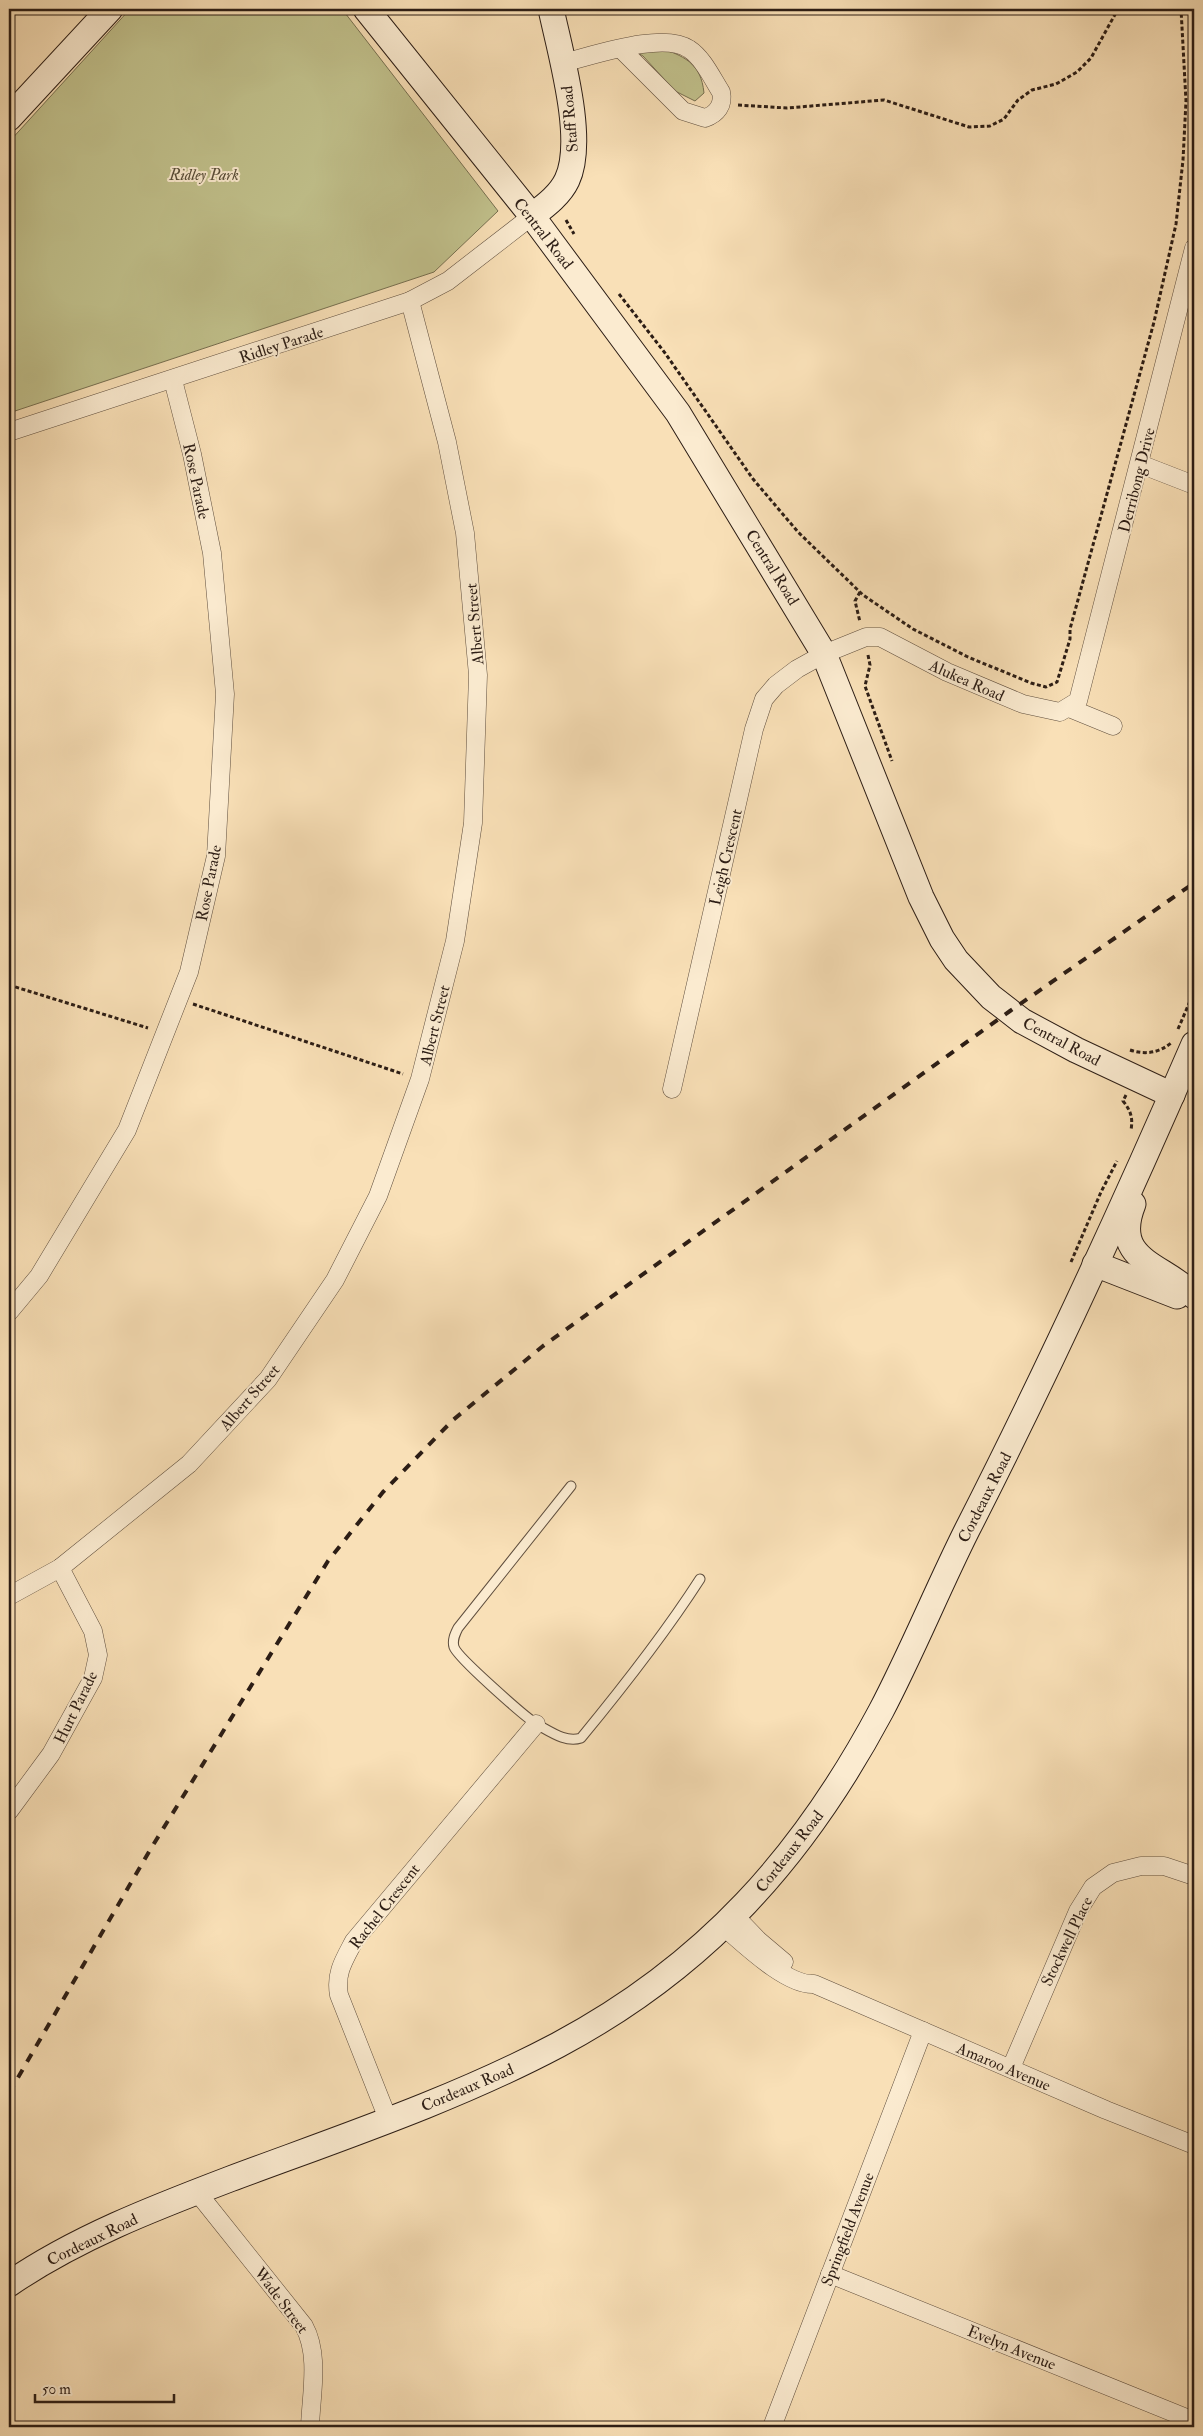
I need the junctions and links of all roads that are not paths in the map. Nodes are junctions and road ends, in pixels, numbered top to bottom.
1 (110, 9) edge
2 (366, 9) edge
3 (551, 9) edge
4 (621, 49) junction
5 (562, 63) junction
6 (9, 118) edge
7 (532, 216) junction
8 (1194, 248) edge
9 (410, 301) junction
10 (173, 380) junction
11 (9, 432) edge
12 (1140, 464) junction
13 (1194, 485) edge
14 (824, 654) junction
15 (1069, 708) junction
16 (1113, 726) dead end
17 (1181, 1039) edge
18 (672, 1089) dead end
19 (1172, 1095) junction
20 (1139, 1141) junction
21 (1095, 1264) junction
22 (1194, 1298) edge
23 (9, 1312) edge
24 (572, 1486) dead end
25 (60, 1568) junction
26 (700, 1579) dead end
27 (9, 1596) edge
28 (536, 1724) junction
29 (9, 1811) edge
30 (1194, 1876) edge
31 (729, 1921) junction
32 (923, 2031) junction
33 (1011, 2068) junction
34 (388, 2120) junction
35 (1194, 2145) edge
36 (197, 2192) junction
37 (830, 2274) junction
38 (9, 2284) edge
39 (1194, 2421) edge
40 (310, 2427) edge
41 (772, 2427) edge

1 - 6 main road
2 - 7 main road, Central Road
3 - 5 main road, Staff Road
4 - 4 street
4 - 5 street
5 - 7 main road, Staff Road
7 - 9 street, Ridley Parade
7 - 14 main road, Central Road
8 - 12 street, Derribong Drive
9 - 10 street, Ridley Parade
9 - 25 street, Albert Street
10 - 11 street, Ridley Parade
10 - 23 street, Rose Parade
12 - 13 street
12 - 15 street, Derribong Drive
14 - 15 street, Alukea Road
14 - 18 street, Leigh Crescent
14 - 19 main road, Central Road
15 - 16 street, Alukea Road
17 - 19 main road, Cordeaux Road
19 - 20 main road, Cordeaux Road
20 - 21 main road, Cordeaux Road
20 - 22 main road
21 - 22 main road
21 - 31 main road, Cordeaux Road
24 - 28 lane
25 - 27 street, Albert Street
25 - 29 street, Hurt Parade
26 - 28 lane
28 - 34 street, Rachel Crescent
30 - 33 street, Stockwell Place
31 - 32 street, Amaroo Avenue
31 - 34 main road, Cordeaux Road
32 - 33 street, Amaroo Avenue
32 - 37 street, Springfield Avenue
33 - 35 street, Amaroo Avenue
34 - 36 main road, Cordeaux Road
36 - 38 main road, Cordeaux Road
36 - 40 street, Wade Street
37 - 39 street, Evelyn Avenue
37 - 41 street, Springfield Avenue

